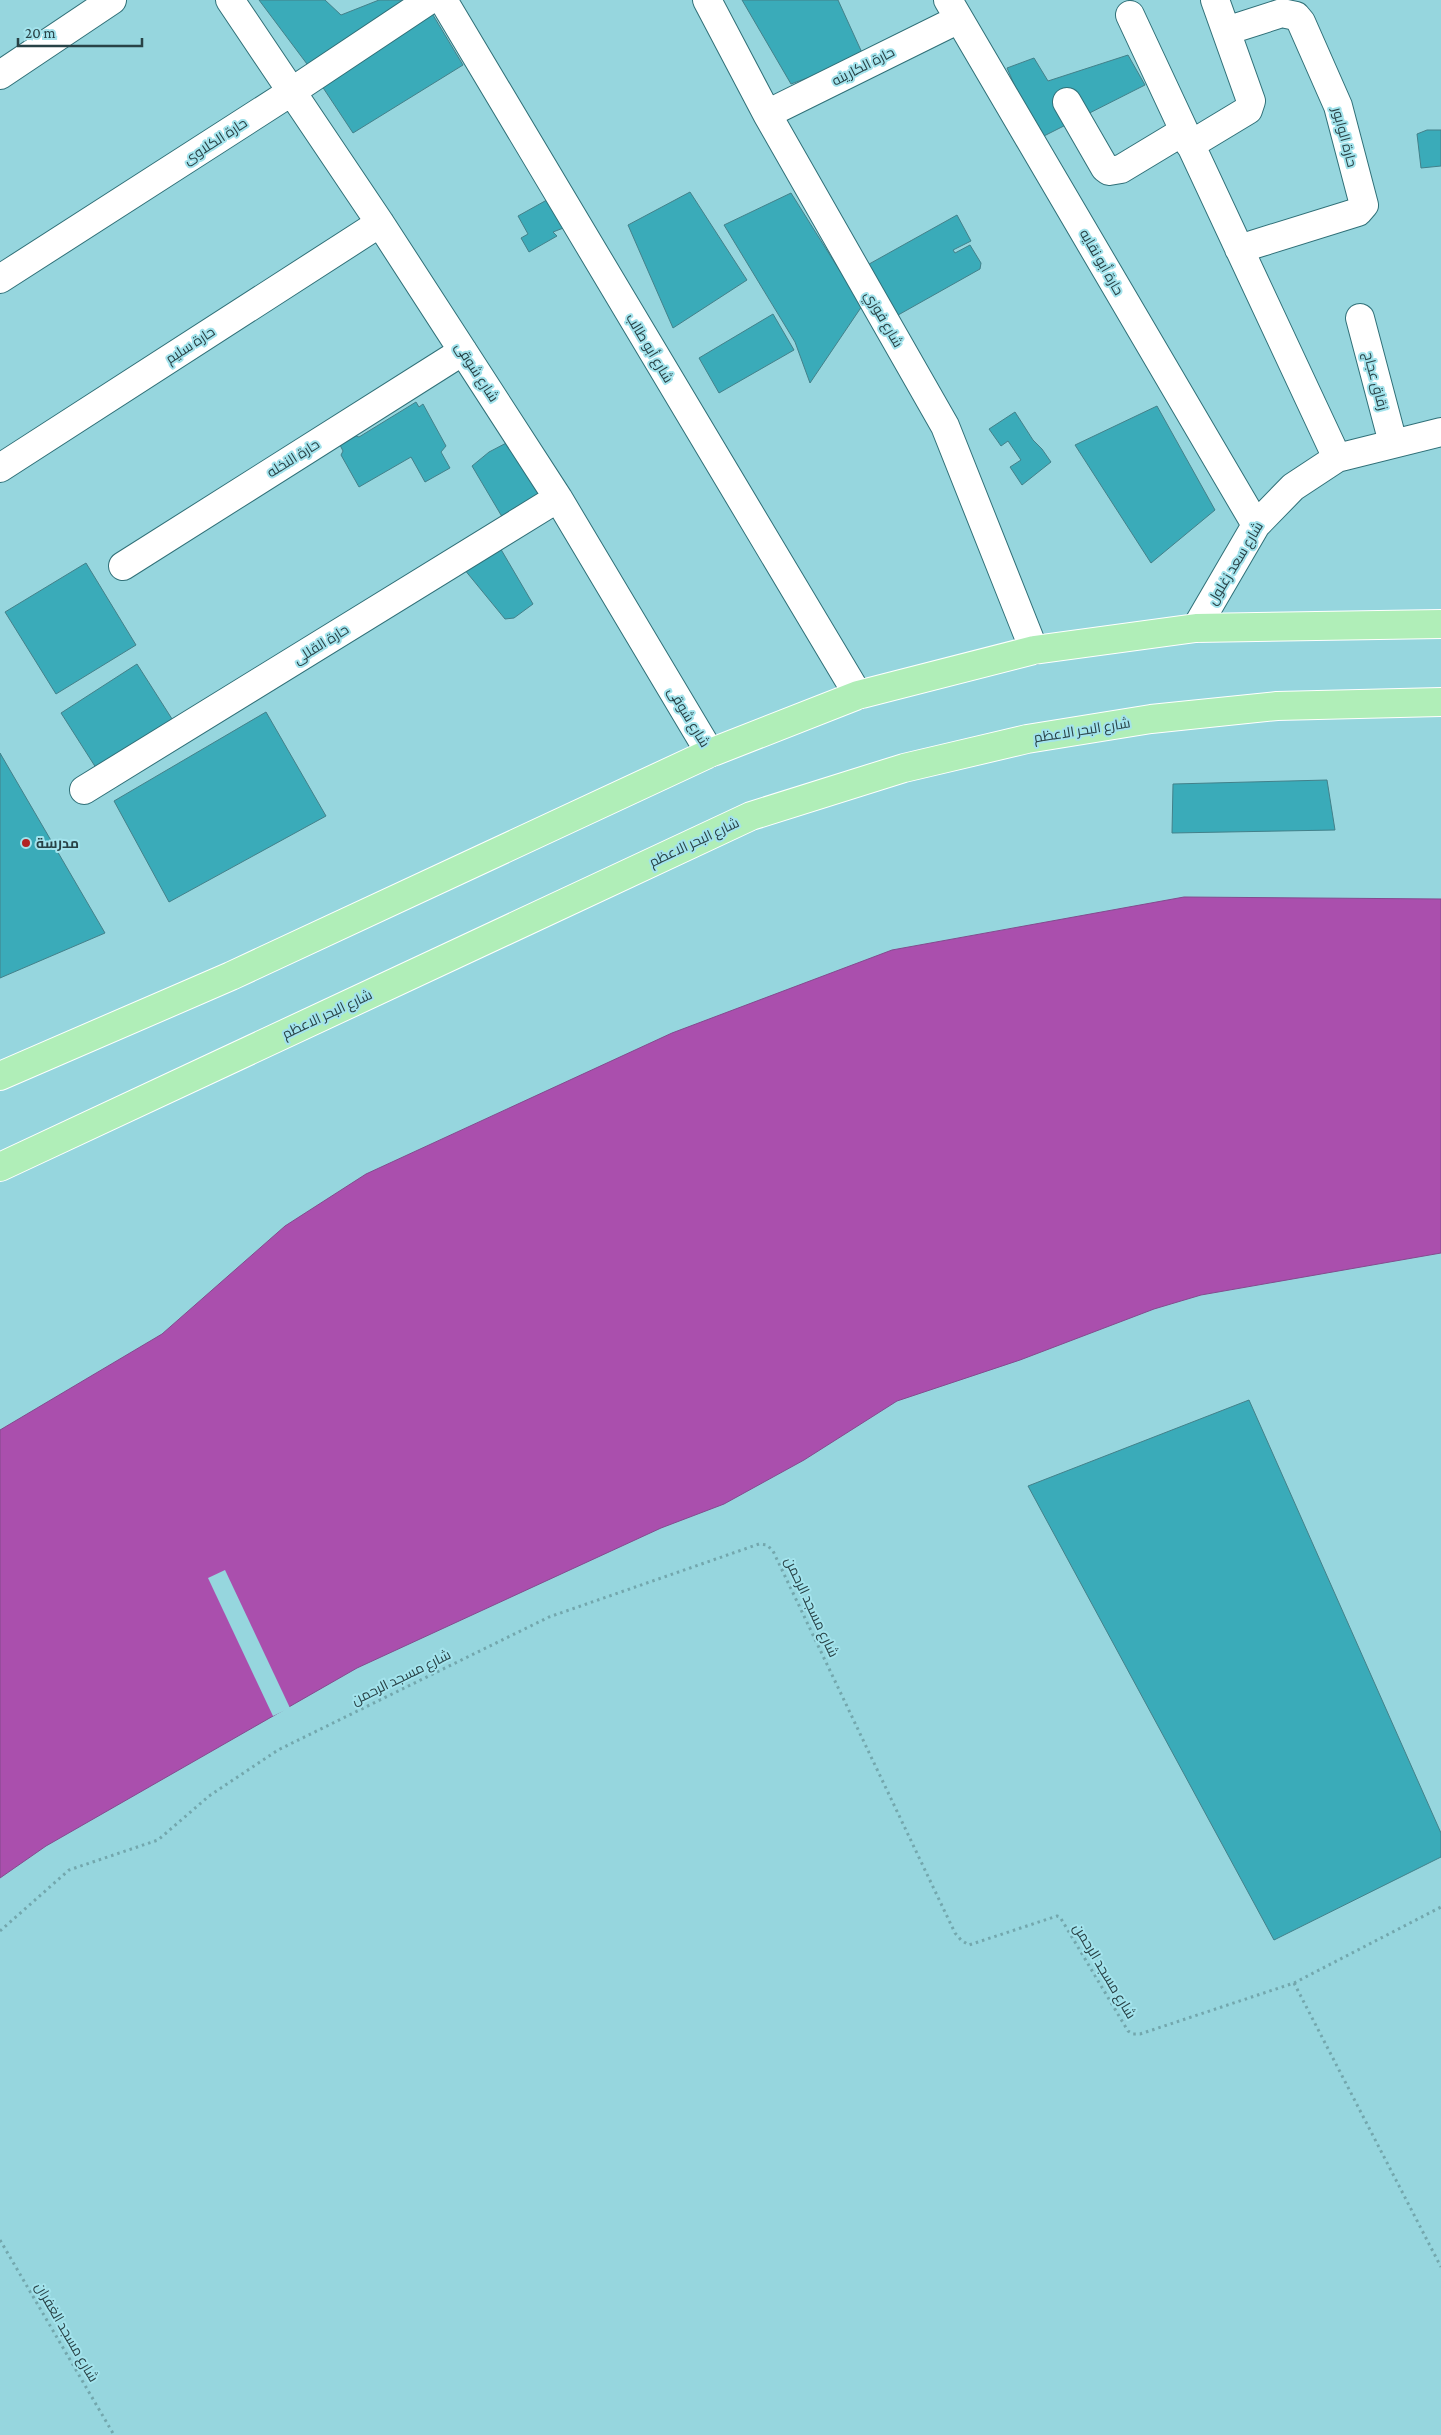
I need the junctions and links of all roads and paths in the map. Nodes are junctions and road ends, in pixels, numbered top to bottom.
1 (112, 0) edge
2 (230, 0) edge
3 (429, 0) edge
4 (443, 0) edge
5 (707, 0) edge
6 (1215, 0) edge
7 (954, 9) edge
8 (1130, 16) dead end
9 (1226, 31) junction
10 (0, 75) edge
11 (291, 92) junction
12 (1067, 102) dead end
13 (768, 114) junction
14 (1187, 138) junction
15 (380, 223) junction
16 (1239, 249) junction
17 (0, 279) edge
18 (1360, 318) dead end
19 (463, 351) junction
20 (1441, 432) edge
21 (1393, 443) junction
22 (1337, 458) junction
23 (0, 468) edge
24 (558, 498) junction
25 (1256, 525) junction
26 (123, 566) dead end
27 (1441, 624) edge
28 (1196, 628) junction
29 (1034, 650) junction
30 (858, 695) junction
31 (1441, 702) edge
32 (710, 753) junction
33 (84, 790) dead end
34 (0, 1076) edge
35 (0, 1166) edge
36 (1441, 1907) edge
37 (0, 1931) edge
38 (1294, 1983) junction
39 (0, 2240) edge
40 (1441, 2267) edge
41 (114, 2435) edge

1 - 10 street
2 - 11 street, شارع شوقى
3 - 11 street, حارة الكلاوى
4 - 30 street, شارع أبو طالب
5 - 13 street, شارع فوزي
6 - 9 street
7 - 13 street, حارة الكارينه
7 - 25 street, حارة أبو نقايه
8 - 14 street
9 - 14 street
9 - 16 street, حارة الوابور
11 - 15 street, شارع شوقى
11 - 17 street, حارة الكلاوى
12 - 14 street
13 - 29 street, شارع فوزي
14 - 16 street
15 - 19 street, شارع شوقى
15 - 23 street, حارة سليم
16 - 22 street
18 - 21 street, زقاق عجاج
19 - 24 street, شارع شوقى
19 - 26 street, حارة النخله
20 - 21 street, شارع سعد زغلول
21 - 22 street, شارع سعد زغلول
22 - 25 street, شارع سعد زغلول
24 - 32 street, شارع شوقى
24 - 33 street, حارة القللى
25 - 28 street, شارع سعد زغلول
27 - 28 main road
28 - 29 main road
29 - 30 main road
30 - 32 main road
31 - 35 main road, شارع البحر الاعظم
32 - 34 main road
36 - 38 path, شارع مسجد الرحمن
37 - 38 path, شارع مسجد الرحمن
38 - 40 path
39 - 41 path, شارع مسجد الغفران

